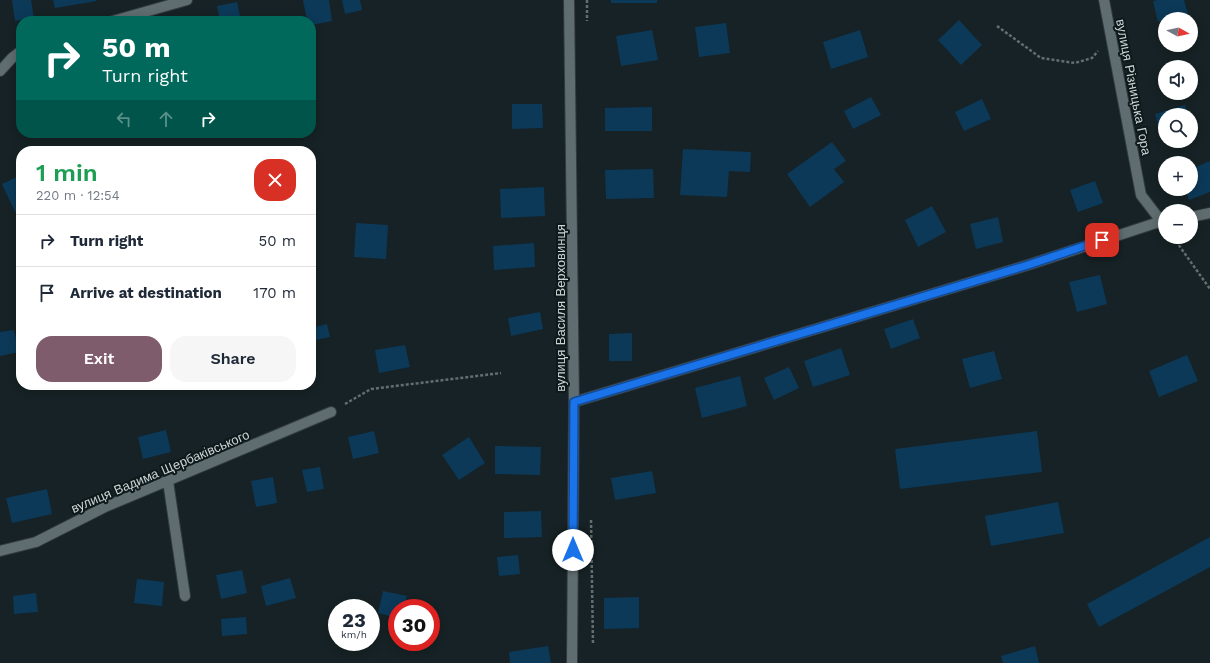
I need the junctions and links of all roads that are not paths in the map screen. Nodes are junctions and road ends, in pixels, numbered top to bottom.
1 (187, 0) edge
2 (569, 0) edge
3 (1104, 0) edge
4 (131, 16) edge
5 (16, 55) edge
6 (0, 71) edge
7 (1210, 213) edge
8 (1158, 214) edge
9 (1198, 216) edge
10 (1158, 222) edge
11 (574, 402) junction
12 (331, 412) road end
13 (168, 481) junction
14 (0, 551) edge
15 (185, 596) dead end
16 (572, 663) edge

1 - 4 street
2 - 11 street, вулиця Василя Верховинця
3 - 8 street, вулиця Різницька Гора
5 - 6 street
7 - 9 street
10 - 11 street
11 - 16 street, вулиця Василя Верховинця
12 - 13 street, вулиця Вадима Щербаківського
13 - 14 street, вулиця Вадима Щербаківського
13 - 15 street

